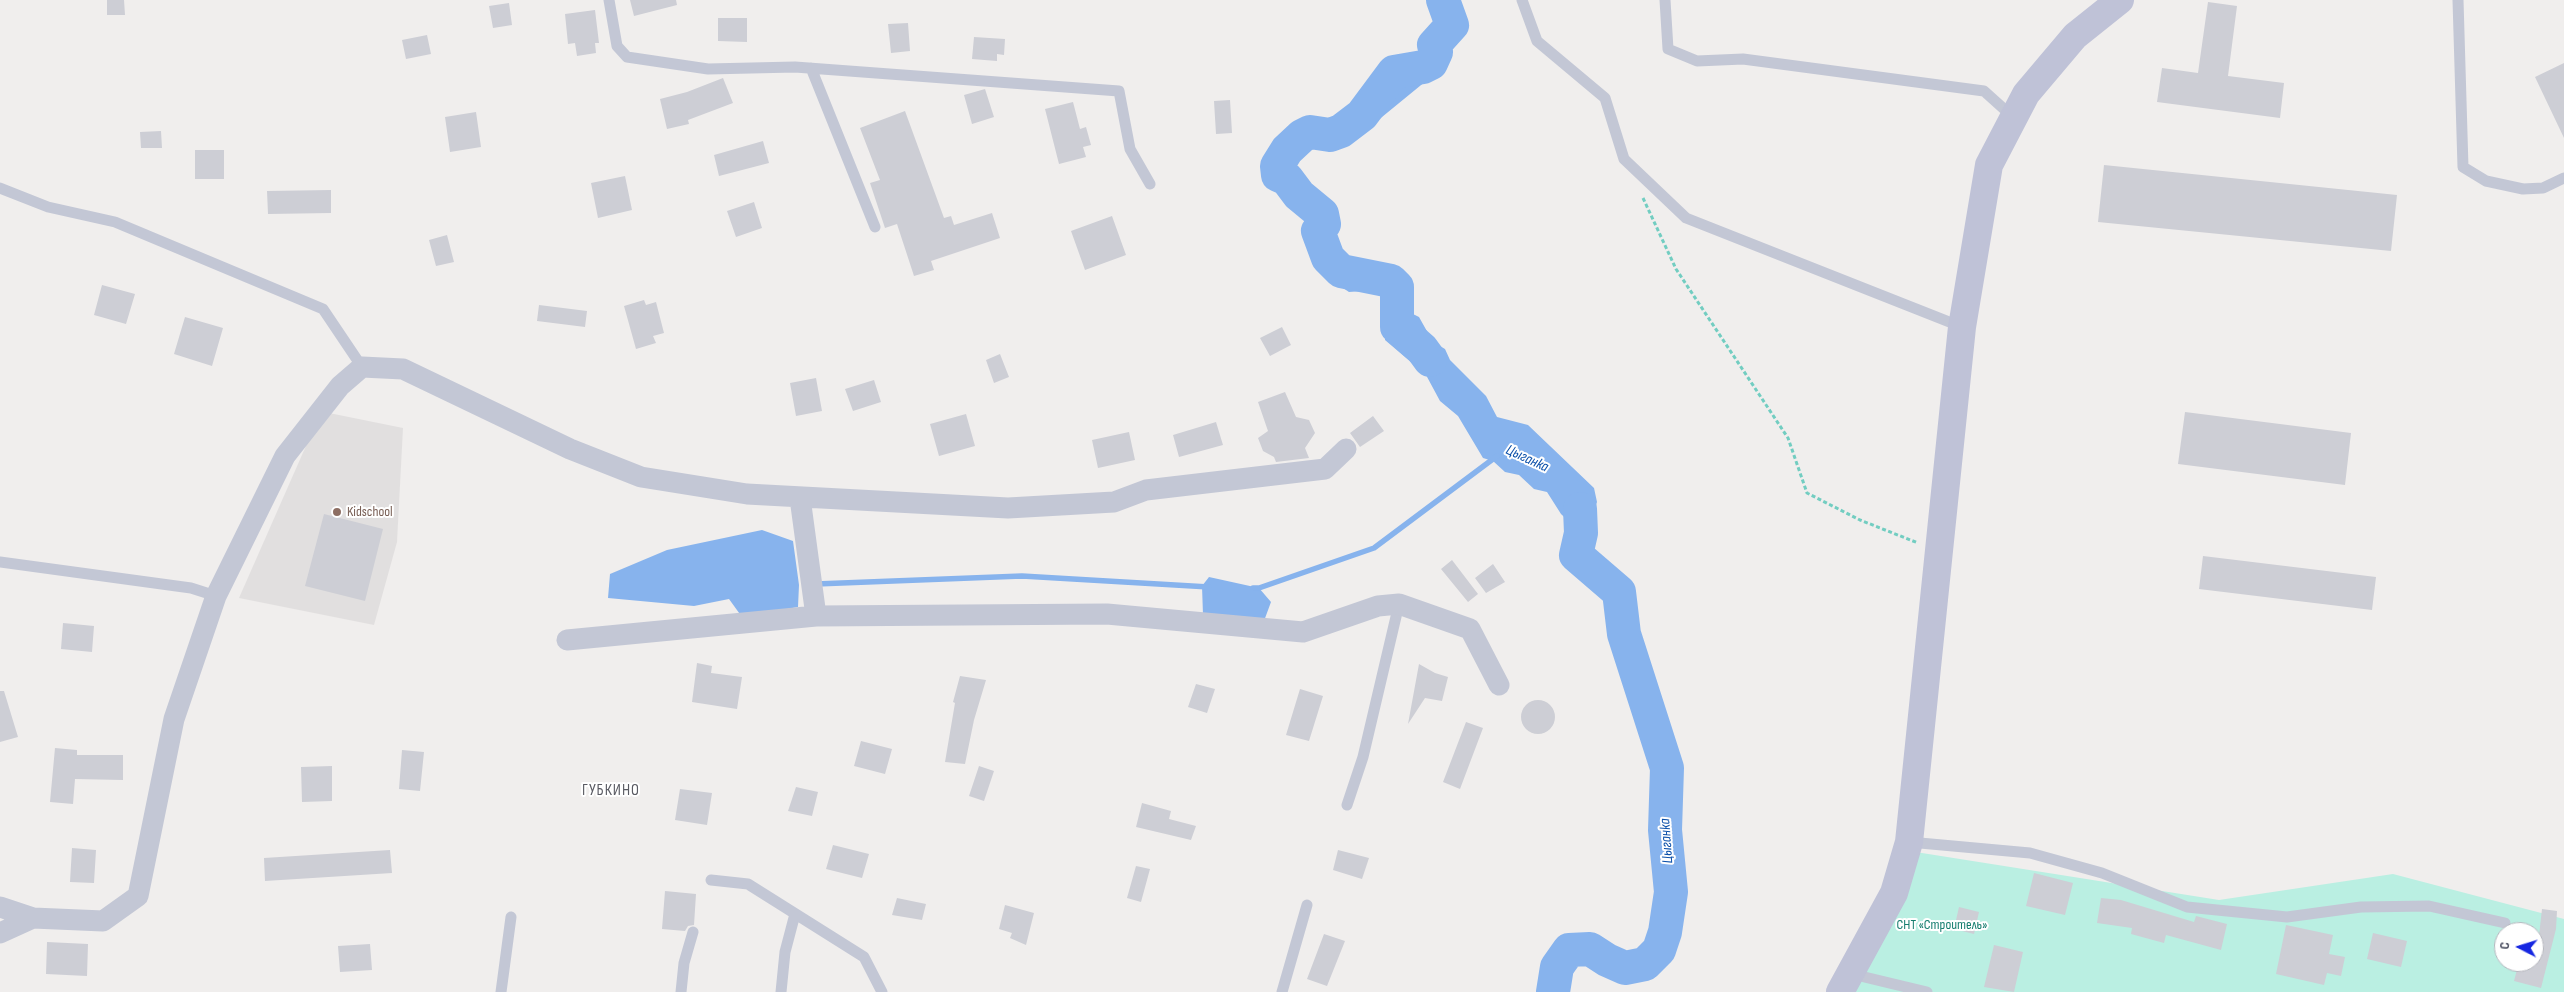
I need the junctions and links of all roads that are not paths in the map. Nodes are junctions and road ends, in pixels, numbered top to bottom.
1 (609, 0) edge
2 (1522, 0) edge
3 (1665, 0) edge
4 (2120, 0) edge
5 (2458, 0) edge
6 (811, 68) junction
7 (2014, 118) junction
8 (2564, 178) edge
9 (1150, 184) dead end
10 (0, 188) edge
11 (875, 227) dead end
12 (1962, 327) junction
13 (362, 367) junction
14 (1346, 449) dead end
15 (800, 498) junction
16 (0, 562) edge
17 (216, 596) junction
18 (1399, 604) junction
19 (816, 616) junction
20 (567, 640) dead end
21 (1499, 685) dead end
22 (1347, 805) dead end
23 (1908, 842) junction
24 (711, 880) dead end
25 (1306, 905) dead end
26 (0, 907) edge
27 (795, 914) junction
28 (511, 917) dead end
29 (33, 918) junction
30 (2505, 922) dead end
31 (693, 932) dead end
32 (0, 933) edge
33 (1846, 983) edge
34 (501, 992) edge
35 (681, 992) edge
36 (781, 992) edge
37 (882, 992) edge
38 (1282, 992) edge
39 (1927, 992) edge

1 - 6 lane
2 - 12 lane
3 - 7 lane
4 - 7 street
5 - 8 lane
6 - 9 lane
6 - 11 lane
7 - 12 street
10 - 13 lane
12 - 23 street
13 - 15 street
13 - 17 street
14 - 15 street
15 - 19 street
16 - 17 lane
17 - 29 street
18 - 19 street
18 - 21 street
18 - 22 lane
19 - 20 street
23 - 30 lane
23 - 33 street
24 - 27 lane
25 - 38 lane
26 - 29 street
27 - 36 lane
27 - 37 lane
28 - 34 lane
29 - 32 street
31 - 35 lane
33 - 39 lane

